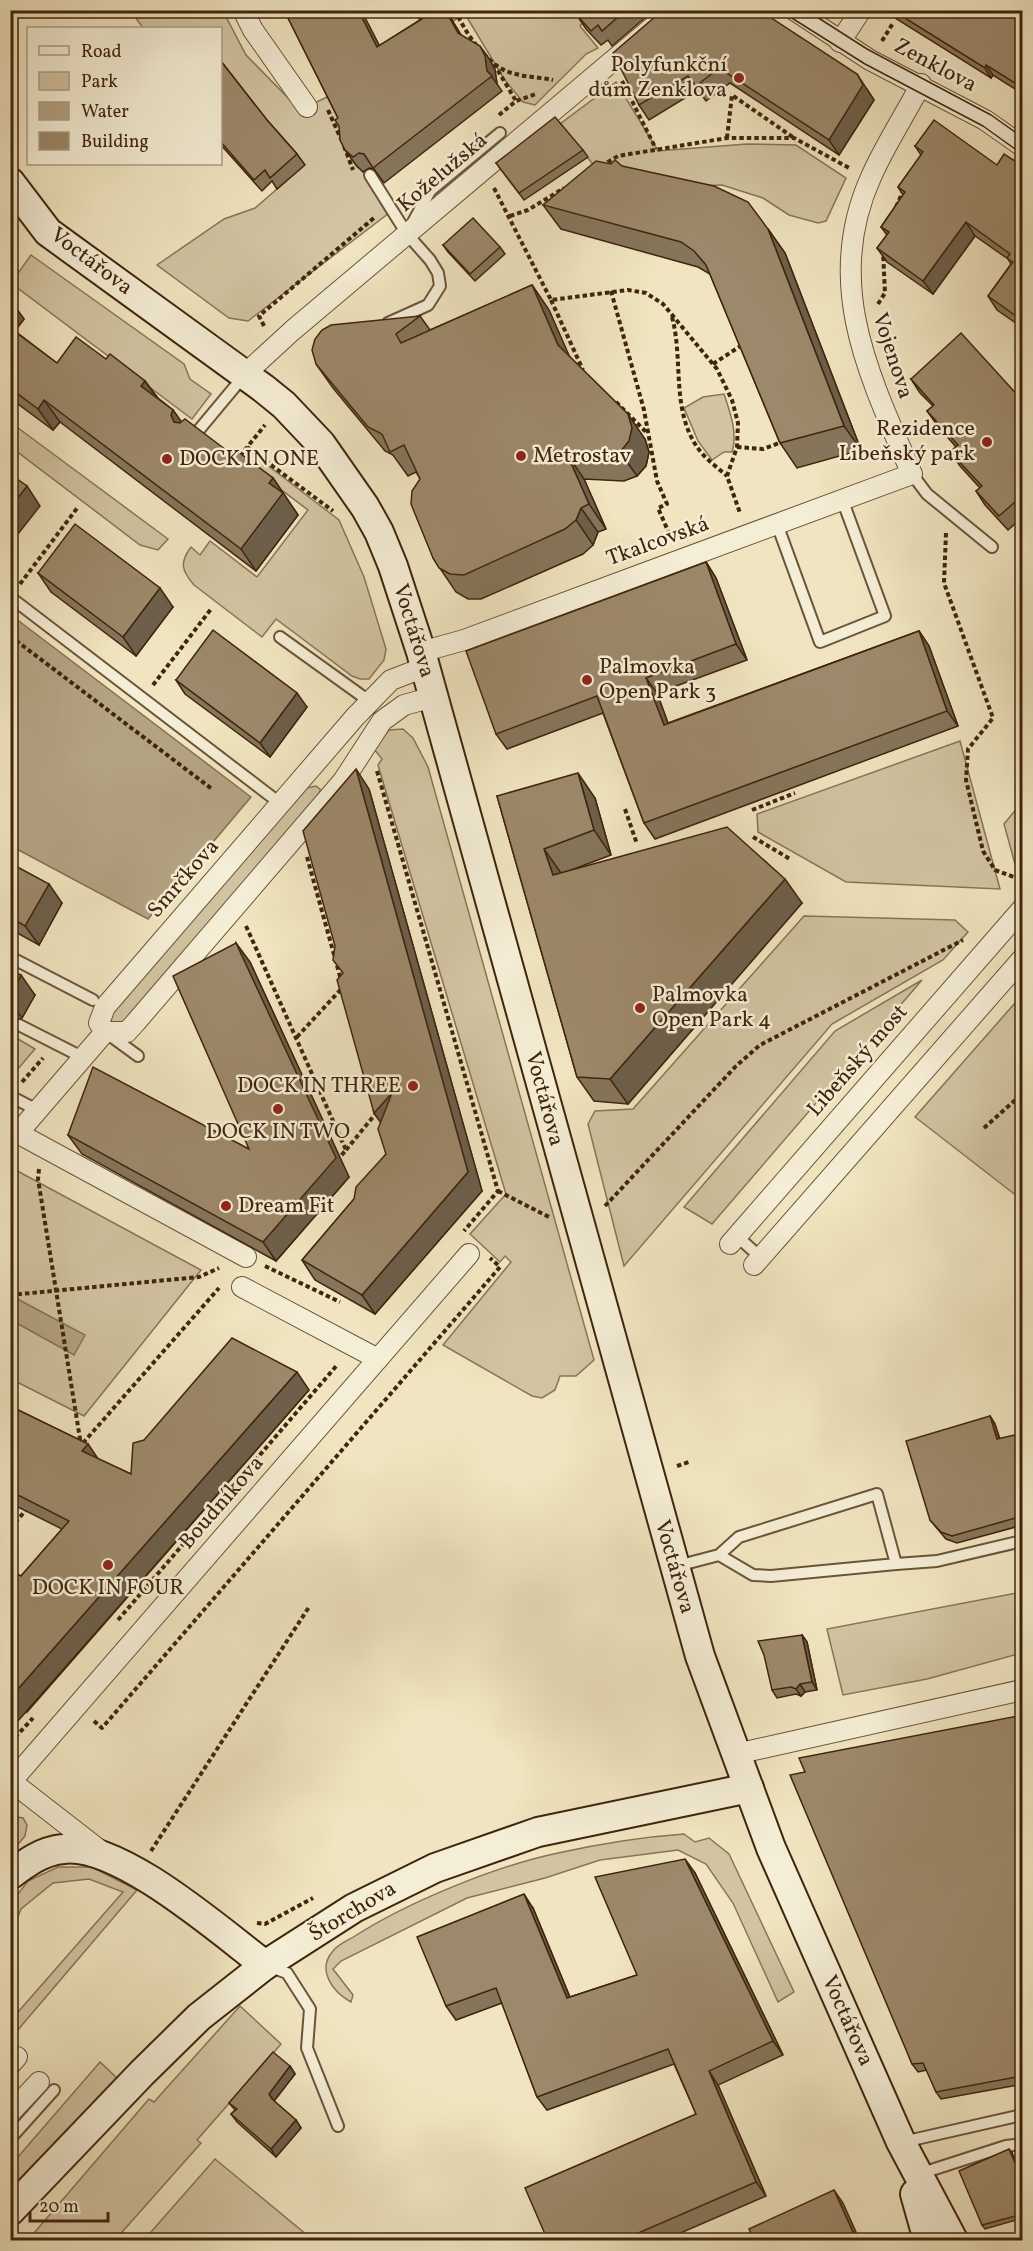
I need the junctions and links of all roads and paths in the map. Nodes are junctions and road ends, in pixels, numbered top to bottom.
1 (243, 10) edge
2 (455, 10) edge
3 (673, 10) edge
4 (794, 10) edge
5 (861, 10) edge
6 (840, 42) junction
7 (492, 61) junction
8 (612, 61) junction
9 (921, 84) junction
10 (579, 90) junction
11 (516, 101) dead end
12 (307, 107) dead end
13 (500, 133) dead end
14 (727, 138) junction
15 (794, 138) junction
16 (1023, 146) edge
17 (656, 149) junction
18 (598, 168) edge
19 (484, 170) junction
20 (857, 173) dead end
21 (370, 175) edge
22 (908, 180) edge
23 (10, 182) edge
24 (568, 186) edge
25 (895, 208) edge
26 (376, 216) dead end
27 (510, 216) junction
28 (407, 234) junction
29 (886, 240) edge
30 (611, 291) junction
31 (551, 300) junction
32 (874, 309) dead end
33 (672, 315) junction
34 (376, 329) edge
35 (268, 334) dead end
36 (745, 343) edge
37 (713, 364) junction
38 (245, 374) junction
39 (589, 376) edge
40 (614, 401) edge
41 (266, 424) dead end
42 (648, 434) junction
43 (193, 437) edge
44 (786, 440) edge
45 (247, 447) junction
46 (737, 447) junction
47 (233, 465) edge
48 (912, 474) junction
49 (727, 476) junction
50 (842, 499) junction
51 (78, 507) dead end
52 (341, 517) dead end
53 (741, 517) dead end
54 (777, 524) junction
55 (946, 531) dead end
56 (674, 543) dead end
57 (992, 547) dead end
58 (13, 593) edge
59 (211, 609) dead end
60 (10, 636) edge
61 (280, 637) dead end
62 (423, 660) junction
63 (149, 690) dead end
64 (433, 697) junction
65 (369, 702) junction
66 (318, 760) junction
67 (375, 764) dead end
68 (343, 781) junction
69 (212, 789) dead end
70 (795, 793) edge
71 (281, 804) junction
72 (625, 809) dead end
73 (752, 810) edge
74 (753, 837) dead end
75 (638, 844) dead end
76 (307, 856) edge
77 (790, 859) dead end
78 (1022, 880) edge
79 (236, 906) junction
80 (1023, 909) edge
81 (972, 936) dead end
82 (10, 957) edge
83 (1023, 960) edge
84 (343, 987) junction
85 (346, 998) edge
86 (93, 1000) dead end
87 (19, 1025) dead end
88 (105, 1032) junction
89 (297, 1038) junction
90 (138, 1056) dead end
91 (84, 1058) junction
92 (1023, 1094) edge
93 (10, 1096) edge
94 (375, 1102) edge
95 (37, 1110) junction
96 (984, 1128) dead end
97 (14, 1131) edge
98 (43, 1147) junction
99 (346, 1150) junction
100 (340, 1157) dead end
101 (498, 1191) junction
102 (605, 1206) dead end
103 (555, 1220) dead end
104 (734, 1240) joint
105 (474, 1250) junction
106 (246, 1257) junction
107 (757, 1261) joint
108 (267, 1267) edge
109 (272, 1270) junction
110 (265, 1278) dead end
111 (242, 1287) dead end
112 (58, 1291) junction
113 (11, 1295) edge
114 (340, 1302) edge
115 (354, 1346) junction
116 (378, 1359) junction
117 (73, 1438) edge
118 (83, 1443) junction
119 (76, 1452) edge
120 (689, 1462) dead end
121 (677, 1466) dead end
122 (32, 1502) edge
123 (10, 1528) edge
124 (1023, 1540) edge
125 (719, 1555) junction
126 (896, 1564) junction
127 (674, 1567) junction
128 (309, 1607) dead end
129 (117, 1621) dead end
130 (1023, 1690) edge
131 (36, 1715) dead end
132 (87, 1715) dead end
133 (10, 1743) edge
134 (736, 1754) junction
135 (11, 1782) edge
136 (749, 1788) junction
137 (108, 1857) junction
138 (138, 1872) junction
139 (10, 1875) edge
140 (265, 1965) junction
141 (46, 2086) joint
142 (10, 2113) edge
143 (1023, 2115) edge
144 (338, 2126) dead end
145 (10, 2139) edge
146 (901, 2142) junction
147 (1023, 2144) edge
148 (918, 2175) junction
149 (10, 2211) edge
150 (928, 2241) edge
151 (953, 2241) edge

1 - 12 street
2 - 7 path
3 - 8 street, Koželužská
4 - 6 street, Zenklova
5 - 6 street
6 - 9 street, Zenklova
7 - 10 path
7 - 11 path
8 - 10 street, Koželužská
8 - 17 path
9 - 16 street, Zenklova
9 - 48 street, Vojenova
10 - 19 street, Koželužská
13 - 28 lane
14 - 15 path
14 - 15 path
14 - 17 path
15 - 20 path
17 - 18 path
19 - 27 path
19 - 28 street, Koželužská
21 - 28 lane
22 - 25 path
23 - 38 main road, Voctářova
24 - 27 path
26 - 35 path
27 - 31 path
28 - 34 lane
28 - 38 street, Koželužská
29 - 32 path
30 - 31 path
30 - 33 path
30 - 42 path
31 - 39 path
33 - 37 path
33 - 49 path
36 - 37 path
37 - 46 path
38 - 43 lane
38 - 62 main road, Voctářova
40 - 42 path
41 - 45 path
42 - 56 path
44 - 46 path
45 - 47 path
45 - 52 path
46 - 49 path
48 - 50 street, Tkalcovská
48 - 57 lane
49 - 53 path
50 - 54 street, Tkalcovská
50 - 54 lane
51 - 58 path
54 - 62 street, Tkalcovská
55 - 78 path
58 - 71 lane
59 - 63 path
60 - 69 path
61 - 65 lane
62 - 64 main road, Voctářova
62 - 65 street, Smrčkova
64 - 68 street
64 - 127 main road, Voctářova
65 - 66 street, Smrčkova
66 - 68 street
66 - 71 street, Smrčkova
67 - 101 path
68 - 79 street
70 - 73 path
71 - 88 street, Smrčkova
72 - 75 path
74 - 77 path
76 - 84 path
79 - 88 street
79 - 89 path
80 - 104 street, Libeňský most
81 - 102 path
82 - 86 lane
83 - 107 street
84 - 85 path
84 - 89 path
87 - 91 lane
88 - 90 lane
88 - 91 street
89 - 99 path
91 - 95 street
92 - 96 path
93 - 95 lane
94 - 99 path
95 - 97 street
97 - 98 street
98 - 106 street
98 - 112 path
99 - 100 path
101 - 103 path
101 - 105 path
104 - 107 lane
105 - 116 street, Boudníkova
105 - 132 path
106 - 112 path
106 - 118 path
108 - 109 path
109 - 110 path
109 - 114 path
111 - 115 street
112 - 113 path
112 - 118 path
115 - 116 street
115 - 129 path
116 - 135 street, Boudníkova
117 - 118 path
118 - 119 path
120 - 121 path
122 - 123 path
124 - 126 lane
125 - 126 lane
125 - 126 lane
125 - 127 lane
127 - 134 main road, Voctářova
128 - 138 path
130 - 134 street
131 - 133 path
134 - 136 main road, Voctářova
135 - 137 street
136 - 140 main road, Štorchova
136 - 146 main road, Voctářova
137 - 138 main road
137 - 139 main road
138 - 140 main road
140 - 144 lane
140 - 149 main road, Štorchova
141 - 142 street
141 - 145 lane
143 - 146 lane
146 - 148 main road, Voctářova
146 - 150 main road, Voctářova
147 - 148 lane
148 - 151 main road, Voctářova

